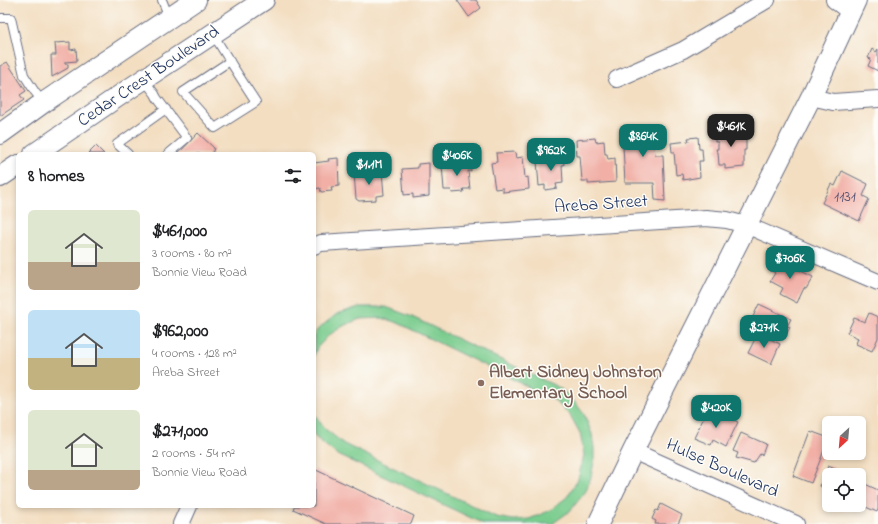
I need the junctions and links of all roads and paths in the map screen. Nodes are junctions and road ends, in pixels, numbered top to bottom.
1 (196, 0) edge
2 (264, 0) edge
3 (766, 0) edge
4 (834, 0) edge
5 (853, 6) edge
6 (166, 9) edge
7 (0, 18) edge
8 (213, 34) junction
9 (230, 61) junction
10 (617, 79) dead end
11 (144, 80) junction
12 (811, 97) junction
13 (878, 100) edge
14 (43, 103) junction
15 (166, 109) junction
16 (0, 134) edge
17 (37, 152) edge
18 (126, 152) edge
19 (170, 152) edge
20 (16, 166) edge
21 (0, 177) edge
22 (746, 225) junction
23 (316, 245) edge
24 (878, 282) edge
25 (632, 451) junction
26 (188, 508) edge
27 (181, 524) edge
28 (598, 524) edge
29 (796, 524) edge

1 - 6 street, Cedar Crest Boulevard
2 - 8 street, Cedar Crest Boulevard
3 - 10 street
4 - 5 street
5 - 12 street
6 - 14 street, Cedar Crest Boulevard
7 - 14 lane
8 - 9 lane
8 - 11 street, Cedar Crest Boulevard
9 - 9 lane
11 - 15 lane
11 - 17 street, Cedar Crest Boulevard
12 - 13 street
12 - 22 street
14 - 16 street, Cedar Crest Boulevard
15 - 18 lane
15 - 19 lane
20 - 21 street
22 - 23 street, Areba Street
22 - 24 street, Areba Street
22 - 25 street
25 - 28 street
25 - 29 street, Hulse Boulevard
26 - 27 street

